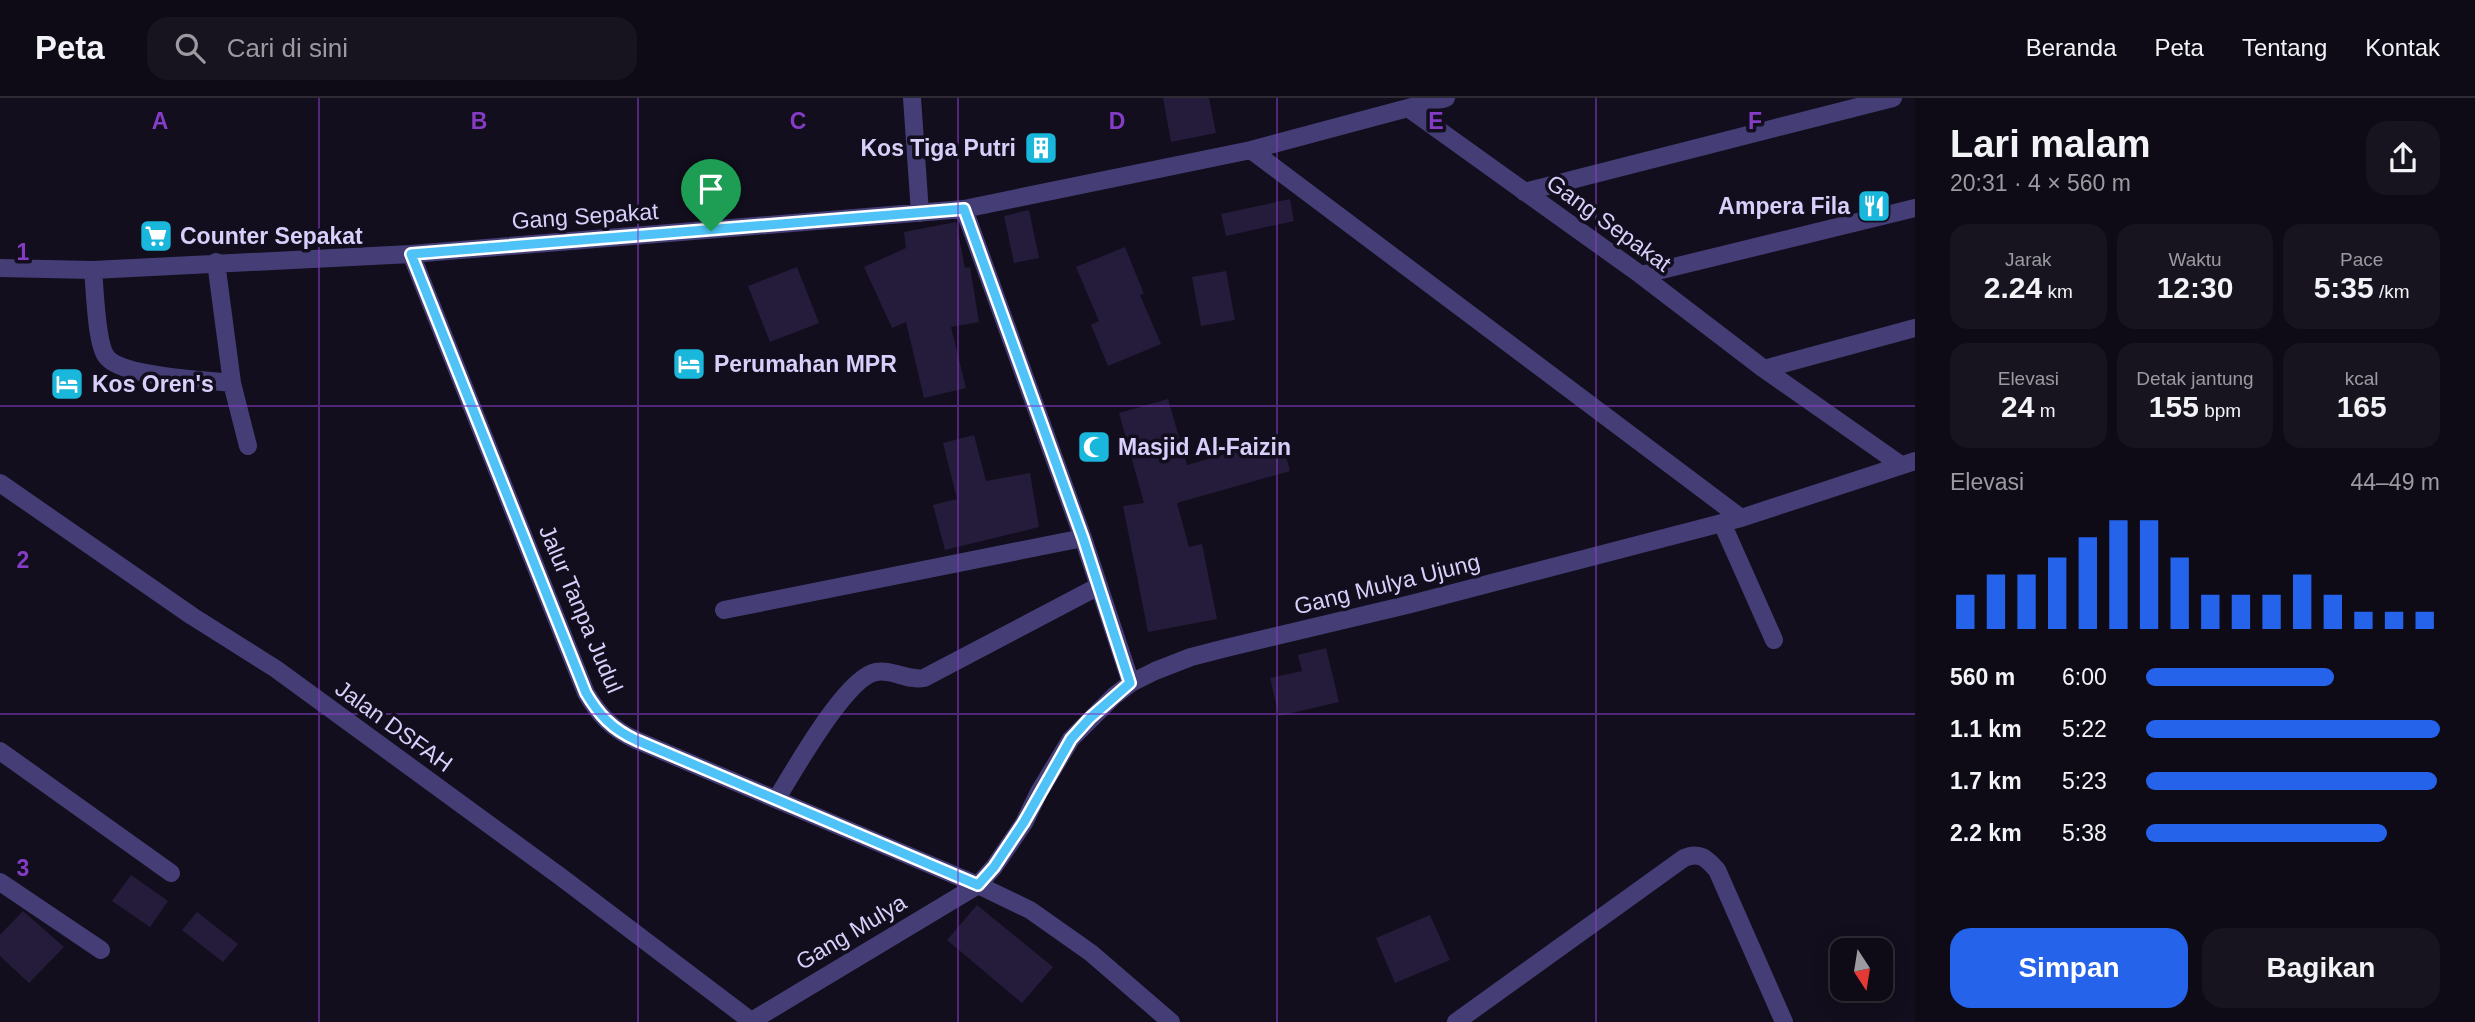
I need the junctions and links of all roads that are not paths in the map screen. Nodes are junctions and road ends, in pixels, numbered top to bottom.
1 (912, 98) edge
2 (1446, 98) edge
3 (1893, 98) edge
4 (1408, 108) junction
5 (1251, 150) junction
6 (1524, 192) junction
7 (1915, 208) edge
8 (964, 209) junction
9 (920, 213) junction
10 (411, 254) junction
11 (216, 262) junction
12 (0, 268) edge
13 (93, 270) junction
14 (1641, 275) junction
15 (1915, 328) edge
16 (1764, 369) junction
17 (232, 383) junction
18 (248, 446) dead end
19 (1908, 463) edge
20 (0, 483) edge
21 (1741, 518) junction
22 (1721, 523) junction
23 (1083, 538) junction
24 (1099, 586) junction
25 (724, 610) dead end
26 (1774, 640) dead end
27 (1130, 683) junction
28 (0, 751) edge
29 (777, 798) junction
30 (171, 873) dead end
31 (0, 882) edge
32 (978, 885) junction
33 (100, 950) dead end
34 (750, 1022) edge
35 (1171, 1022) edge
36 (1456, 1022) edge
37 (1784, 1022) edge

1 - 9 street
2 - 4 street
3 - 6 street
4 - 5 street, Gang Sepakat
4 - 6 street, Gang Sepakat
5 - 8 street, Gang Sepakat
5 - 21 street
6 - 14 street, Gang Sepakat
7 - 14 street
8 - 9 street, Gang Sepakat
8 - 23 street
9 - 10 street, Gang Sepakat
10 - 11 street, Gang Sepakat
10 - 29 street, Jalur Tanpa Judul
11 - 13 street, Gang Sepakat
11 - 17 street
12 - 13 street, Gang Sepakat
13 - 17 street
14 - 16 street, Gang Sepakat
15 - 16 street
16 - 19 street, Gang Sepakat
17 - 18 street
19 - 21 street, Gang Mulya Ujung
20 - 34 street, Jalan DSFAH
21 - 22 street, Gang Mulya Ujung
22 - 26 street
22 - 27 street, Gang Mulya Ujung
23 - 24 street
23 - 25 street
24 - 27 street
24 - 29 street
27 - 32 street, Gang Mulya Ujung
28 - 30 street
29 - 32 street, Jalur Tanpa Judul
31 - 33 street
32 - 34 street, Gang Mulya
32 - 35 street, Jalur Tanpa Judul
36 - 37 street

